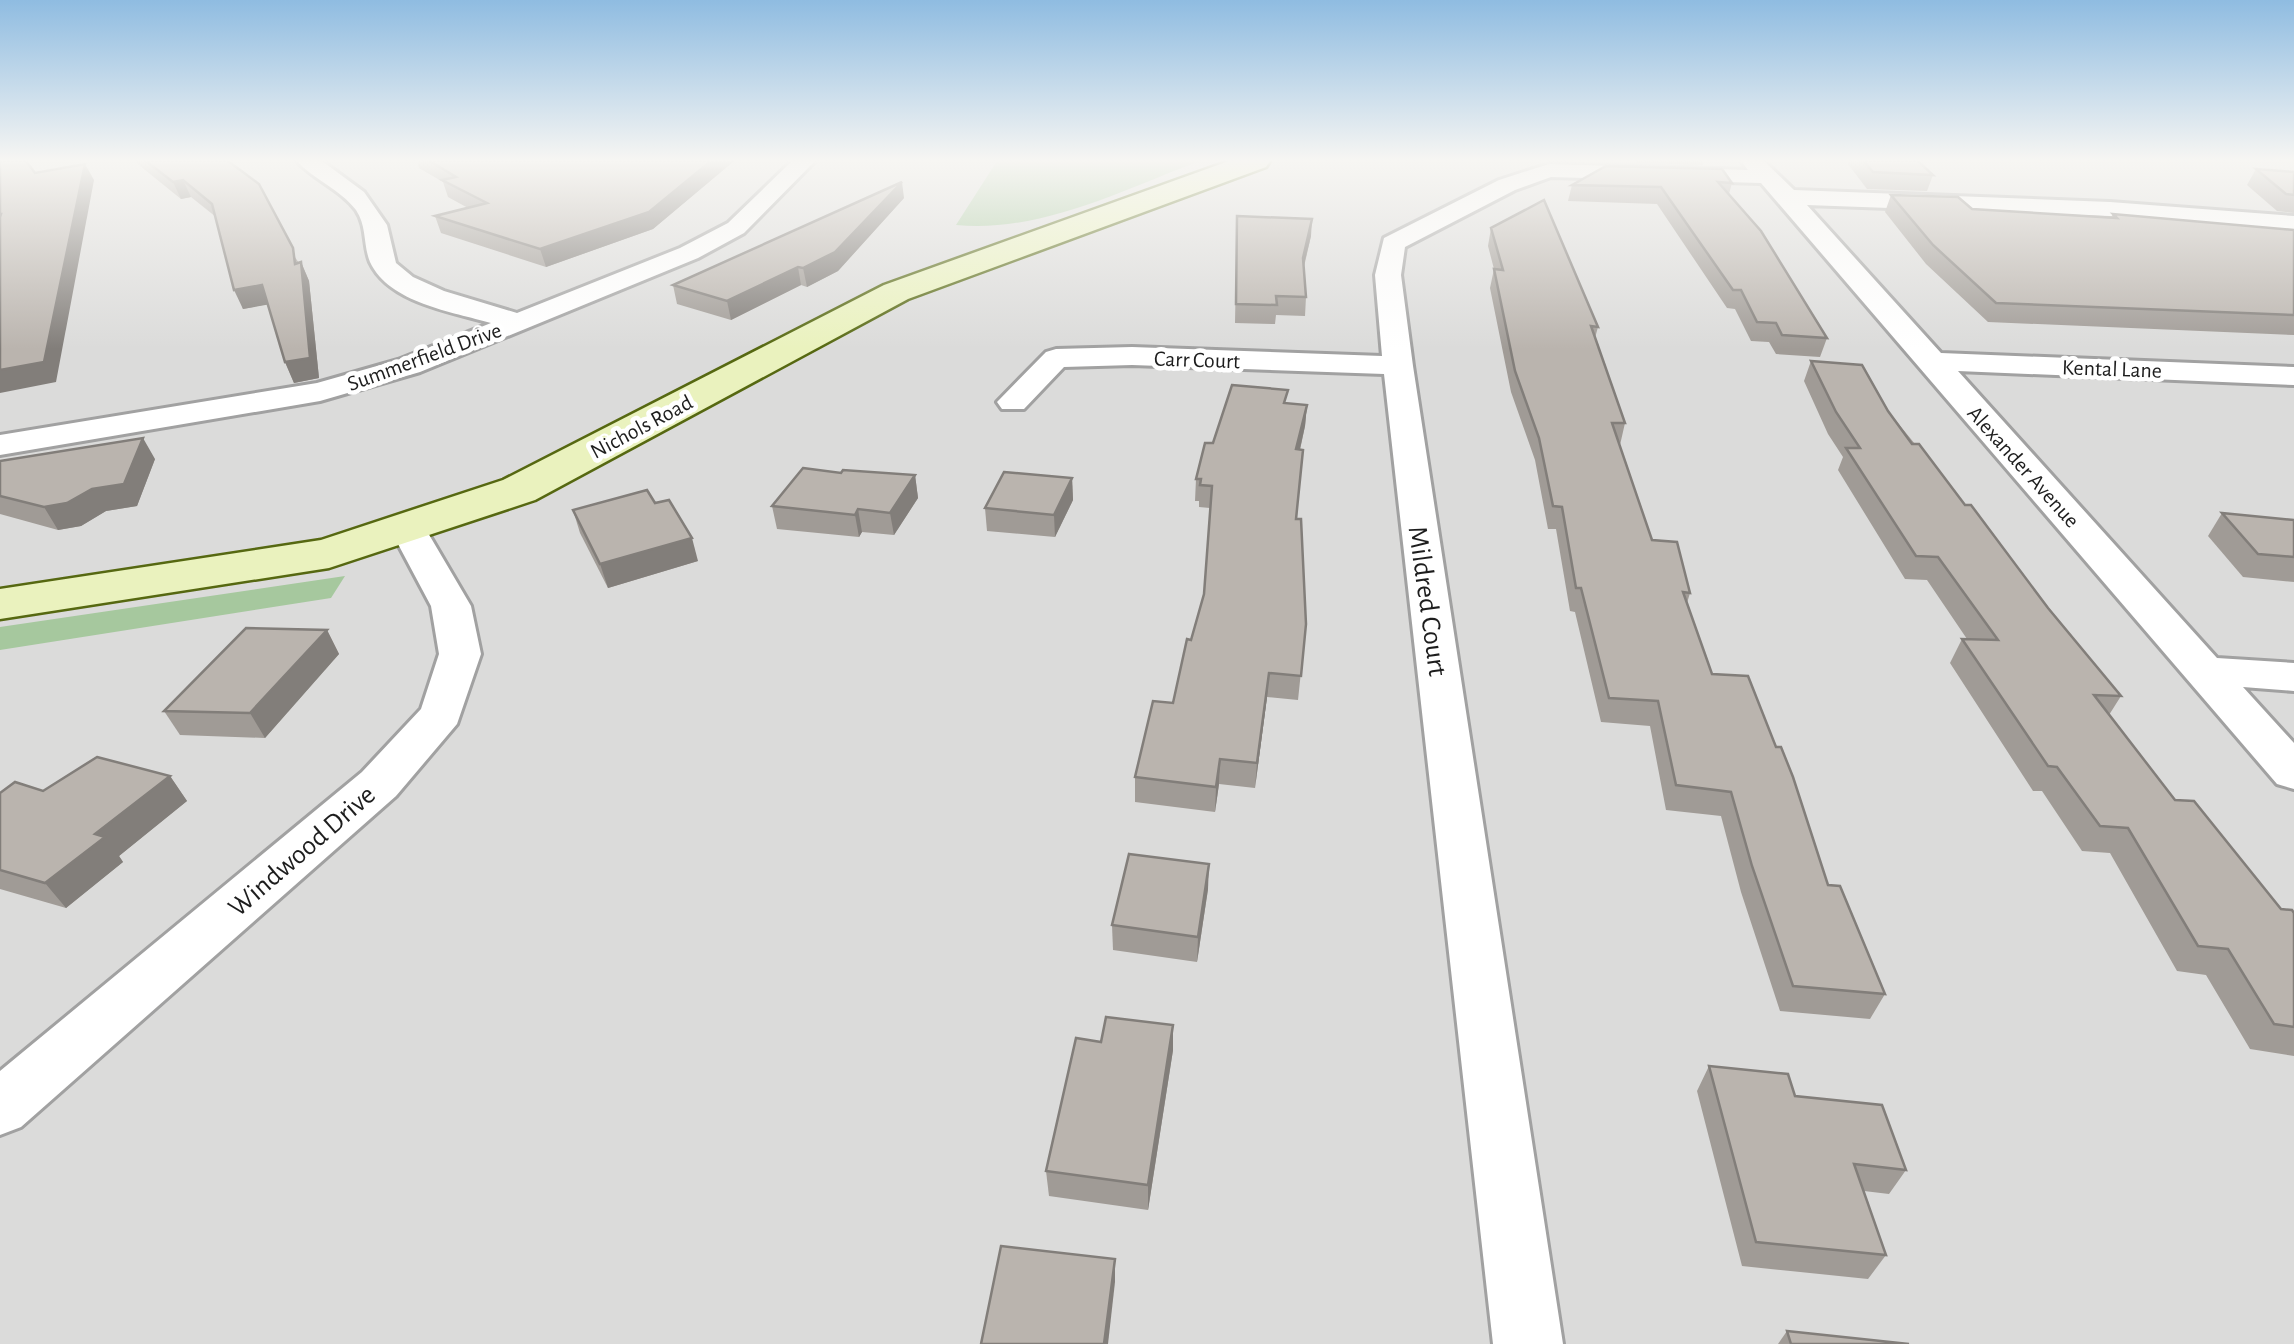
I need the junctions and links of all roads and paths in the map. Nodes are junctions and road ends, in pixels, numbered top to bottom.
1 (376, 224) edge
2 (740, 224) edge
3 (1084, 224) edge
4 (1431, 224) edge
5 (1808, 224) edge
6 (518, 322) junction
7 (1930, 361) junction
8 (1398, 366) junction
9 (2294, 376) edge
10 (1013, 402) dead end
11 (0, 445) edge
12 (408, 529) junction
13 (0, 604) edge
14 (2206, 671) junction
15 (2294, 676) edge
16 (2294, 773) edge
17 (0, 1108) edge
18 (1528, 1344) edge

1 - 6 street
2 - 6 street, Summerfield Drive
3 - 12 street, Nichols Road
4 - 8 street, Mildred Court
5 - 7 street, Alexander Avenue
6 - 11 street, Summerfield Drive
7 - 9 street, Kental Lane
7 - 14 street, Alexander Avenue
8 - 10 street, Carr Court
8 - 18 street, Mildred Court
12 - 13 street, Nichols Road
12 - 17 street, Windwood Drive
14 - 15 street
14 - 16 street, Alexander Avenue

